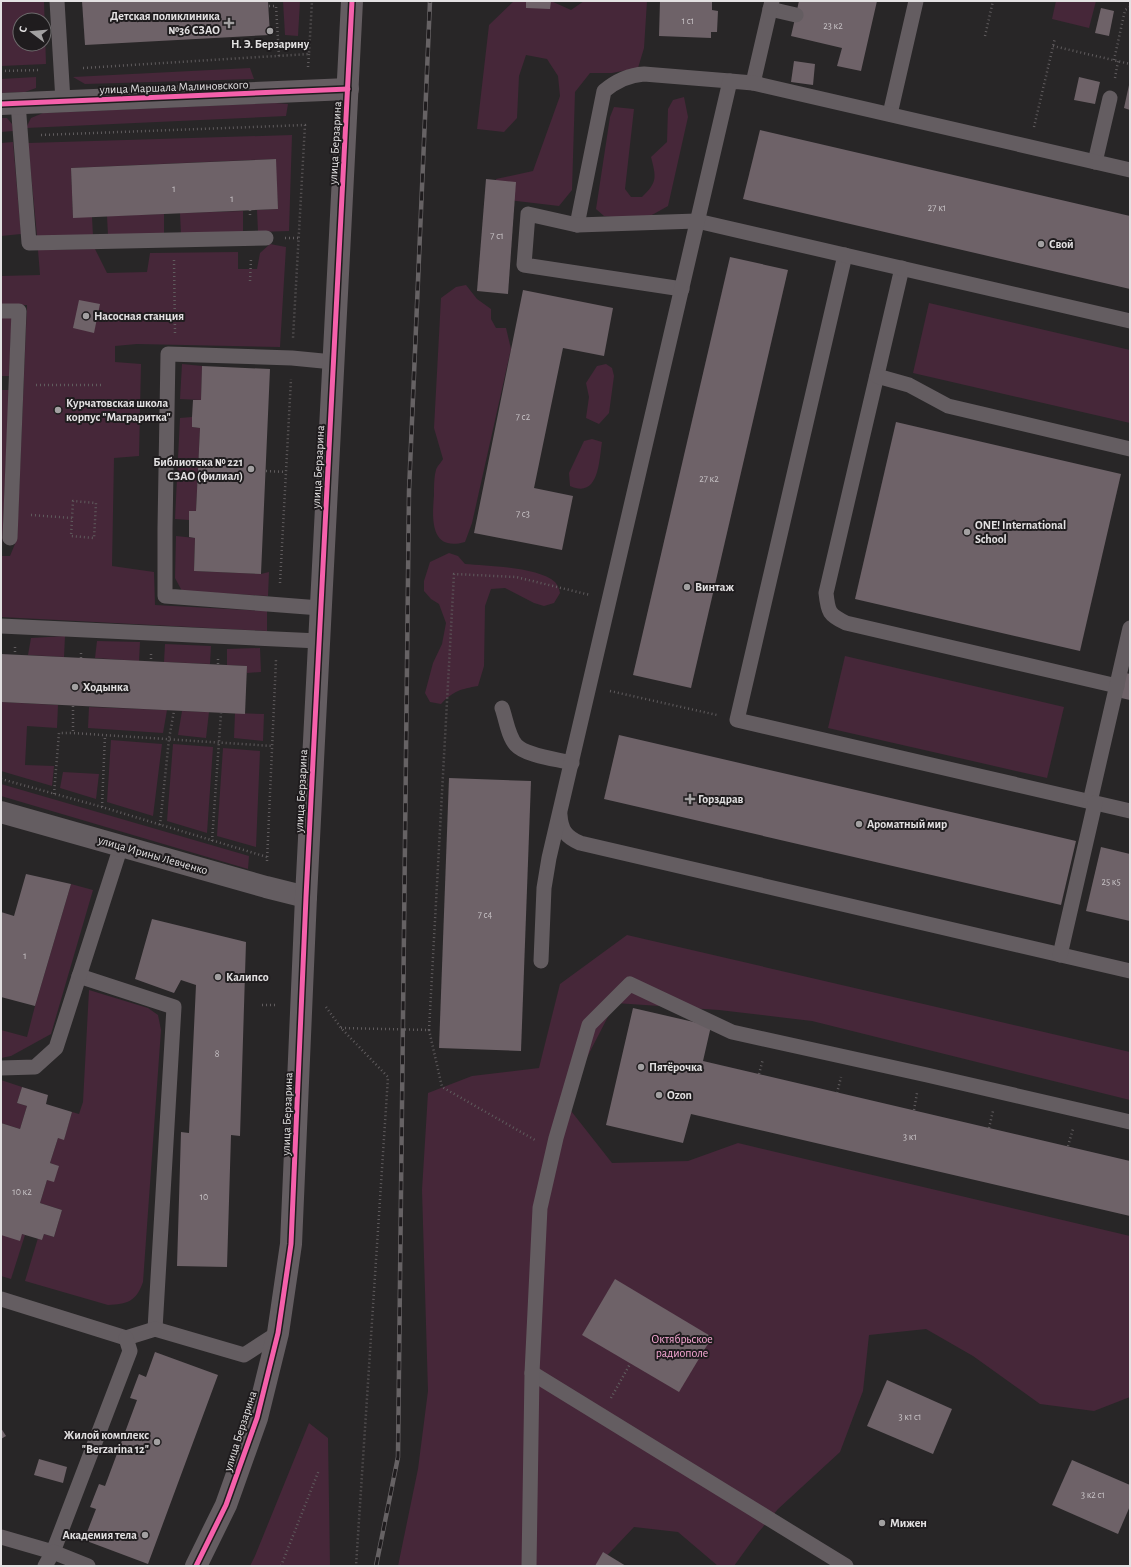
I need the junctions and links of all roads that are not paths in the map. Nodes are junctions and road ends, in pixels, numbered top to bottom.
1 (57, 1) edge
2 (352, 1) edge
3 (916, 1) edge
4 (771, 5) edge
5 (796, 15) dead end
6 (730, 81) junction
7 (753, 83) junction
8 (348, 89) junction
9 (1110, 98) dead end
10 (63, 101) junction
11 (9, 104) edge
12 (890, 114) junction
13 (1095, 162) junction
14 (1130, 170) edge
15 (697, 221) junction
16 (577, 225) junction
17 (266, 238) dead end
18 (845, 255) junction
19 (902, 268) junction
20 (682, 289) junction
21 (1, 311) edge
22 (1130, 321) edge
23 (333, 362) junction
24 (877, 376) junction
25 (1130, 448) edge
26 (10, 538) dead end
27 (320, 608) junction
28 (1, 626) edge
29 (1130, 628) edge
30 (319, 641) junction
31 (1117, 686) junction
32 (502, 708) dead end
33 (572, 763) junction
34 (1092, 803) junction
35 (1130, 811) edge
36 (1, 812) edge
37 (560, 812) junction
38 (121, 846) junction
39 (306, 897) junction
40 (1060, 955) junction
41 (541, 961) dead end
42 (1130, 971) edge
43 (79, 976) junction
44 (1, 1068) edge
45 (1130, 1122) edge
46 (1, 1300) edge
47 (155, 1329) junction
48 (278, 1333) junction
49 (126, 1338) junction
50 (532, 1373) junction
51 (1, 1536) edge
52 (53, 1552) junction
53 (45, 1566) edge
54 (88, 1566) edge
55 (196, 1566) edge
56 (529, 1566) edge
57 (846, 1566) edge

1 - 10 lane
2 - 8 street, улица Берзарина
3 - 12 lane
4 - 5 lane
4 - 7 lane
6 - 7 lane
6 - 15 lane
6 - 16 lane
7 - 12 lane
8 - 10 street, улица Маршала Малиновского
8 - 23 street, улица Берзарина
9 - 13 lane
10 - 11 street, улица Маршала Малиновского
11 - 17 lane
12 - 13 lane
13 - 14 lane
15 - 16 lane
15 - 18 lane
15 - 20 lane
16 - 20 lane
18 - 19 lane
18 - 34 lane
19 - 22 lane
19 - 24 lane
20 - 33 lane
21 - 26 lane
23 - 27 street, улица Берзарина
23 - 27 lane
24 - 25 lane
24 - 31 lane
27 - 30 street, улица Берзарина
28 - 30 lane
29 - 31 lane
30 - 39 street, улица Берзарина
31 - 34 lane
32 - 33 lane
33 - 37 lane
34 - 35 lane
34 - 40 lane
36 - 38 street, улица Ирины Левченко
37 - 40 lane
37 - 41 lane
38 - 39 street, улица Ирины Левченко
38 - 43 lane
39 - 48 street, улица Берзарина
40 - 42 lane
43 - 44 lane
43 - 47 lane
45 - 50 lane
46 - 49 lane
47 - 48 lane
47 - 49 lane
48 - 55 street, улица Берзарина
49 - 52 lane
50 - 56 lane
50 - 57 lane
51 - 52 lane
52 - 53 lane
52 - 54 lane

